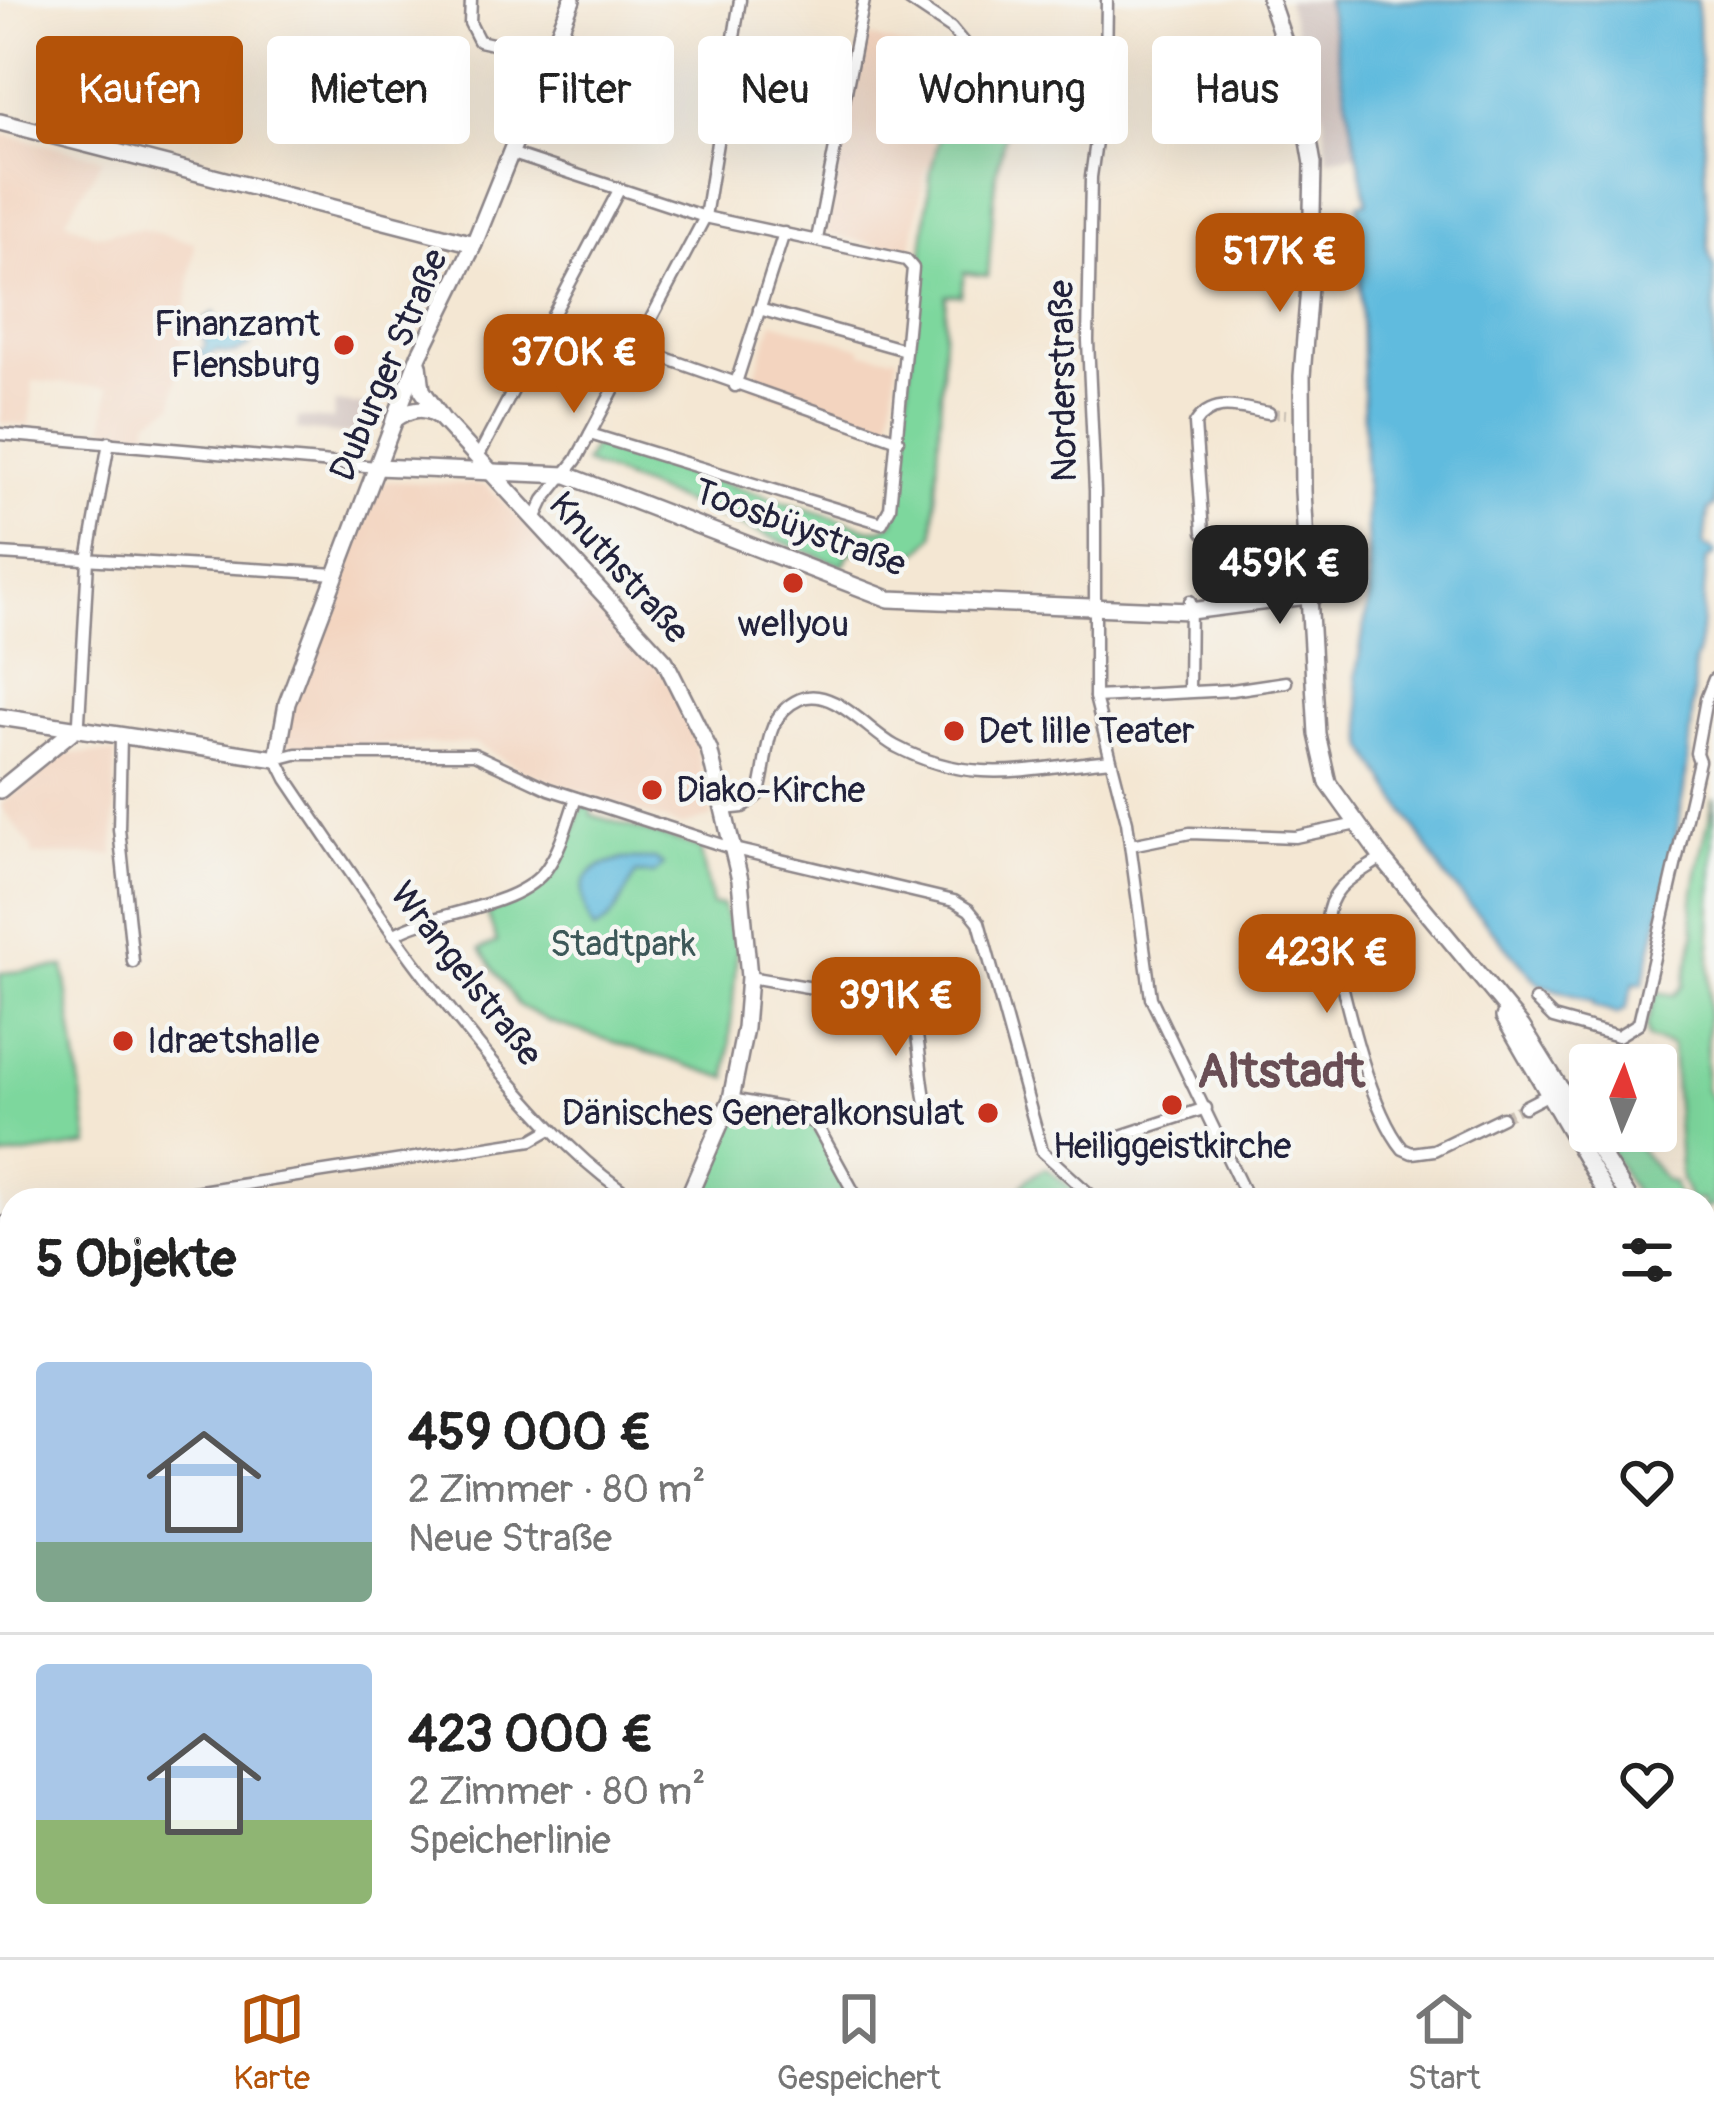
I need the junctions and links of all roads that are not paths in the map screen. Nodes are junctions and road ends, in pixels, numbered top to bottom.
1 (471, 0) edge
2 (572, 0) edge
3 (740, 0) edge
4 (864, 0) edge
5 (909, 0) edge
6 (1107, 0) edge
7 (1270, 0) edge
8 (558, 36) edge
9 (959, 36) edge
10 (1106, 36) edge
11 (494, 44) edge
12 (0, 122) edge
13 (513, 144) edge
14 (1096, 144) edge
15 (510, 152) junction
16 (619, 190) junction
17 (706, 217) junction
18 (784, 232) junction
19 (817, 239) junction
20 (474, 244) junction
21 (1311, 261) junction
22 (760, 309) junction
23 (540, 336) junction
24 (637, 349) junction
25 (905, 350) junction
26 (419, 356) junction
27 (620, 377) junction
28 (735, 386) junction
29 (1269, 413) tunnel mouth
30 (442, 419) junction
31 (394, 420) junction
32 (0, 434) edge
33 (590, 434) junction
34 (898, 440) junction
35 (109, 442) junction
36 (478, 458) junction
37 (377, 467) junction
38 (490, 471) junction
39 (567, 476) junction
40 (535, 519) junction
41 (1203, 532) dead end
42 (0, 554) edge
43 (88, 560) junction
44 (336, 574) junction
45 (1313, 596) junction
46 (1096, 604) junction
47 (1190, 606) junction
48 (1714, 679) edge
49 (1286, 682) dead end
50 (1189, 690) junction
51 (1095, 697) junction
52 (0, 717) edge
53 (75, 729) junction
54 (122, 736) junction
55 (277, 759) junction
56 (1110, 760) junction
57 (0, 790) edge
58 (576, 798) junction
59 (724, 809) junction
60 (1357, 824) junction
61 (1131, 845) junction
62 (734, 849) junction
63 (1382, 857) junction
64 (393, 935) junction
65 (133, 962) dead end
66 (748, 977) junction
67 (1535, 1000) dead end
68 (1555, 1091) junction
69 (730, 1099) junction
70 (1524, 1107) tunnel mouth
71 (1206, 1108) junction
72 (928, 1111) dead end
73 (1502, 1117) tunnel mouth
74 (551, 1129) junction
75 (1090, 1146) dead end
76 (698, 1180) junction
77 (220, 1188) edge
78 (619, 1188) edge
79 (694, 1188) edge
80 (700, 1188) edge
81 (852, 1188) edge
82 (1083, 1188) edge
83 (1243, 1188) edge
84 (1604, 1188) edge
85 (1622, 1188) edge

1 - 11 street
2 - 8 main road, Duburger Straße
3 - 17 street
4 - 19 street
5 - 9 street
6 - 10 street, Norderstraße
7 - 21 main road
12 - 20 main road
13 - 15 main road, Duburger Straße
14 - 46 street, Norderstraße
15 - 16 street
15 - 20 main road, Duburger Straße
16 - 17 street
16 - 23 street
17 - 18 street
17 - 24 street
18 - 19 street
18 - 22 street
19 - 25 street
20 - 26 main road, Duburger Straße
21 - 45 main road
21 - 45 main road
22 - 25 street
22 - 28 street
23 - 27 street
23 - 36 street
24 - 27 street
24 - 28 street
25 - 34 street
26 - 30 main road, Knuthstraße
26 - 31 main road, Duburger Straße
27 - 33 street
28 - 34 street
29 - 41 street
30 - 31 main road
30 - 36 main road, Knuthstraße
31 - 37 main road, Duburger Straße
32 - 35 street
33 - 34 street
33 - 39 street
35 - 37 street
35 - 43 street
36 - 38 main road, Knuthstraße
37 - 38 main road, Toosbüystraße
37 - 44 main road, Duburger Straße
38 - 39 main road, Toosbüystraße
38 - 40 main road, Knuthstraße
39 - 40 street
39 - 46 main road, Toosbüystraße
40 - 59 main road, Knuthstraße
42 - 43 street
43 - 44 street
43 - 53 street
44 - 55 main road, Duburger Straße
45 - 47 main road, Toosbüystraße
45 - 60 main road
46 - 47 main road, Toosbüystraße
46 - 51 street, Norderstraße
47 - 50 street
48 - 67 street
49 - 50 street
50 - 51 street
51 - 56 street, Norderstraße
52 - 53 main road
53 - 54 main road
53 - 57 main road
54 - 55 main road
54 - 65 street
55 - 58 street
55 - 64 street, Wrangelstraße
56 - 59 street
56 - 61 street, Norderstraße
58 - 62 street
58 - 64 street
59 - 62 main road, Knuthstraße
60 - 61 street
60 - 63 main road
61 - 71 street, Norderstraße
62 - 66 main road, Knuthstraße
62 - 82 street
63 - 68 main road
63 - 73 street
64 - 74 street, Wrangelstraße
66 - 69 main road, Knuthstraße
66 - 72 street
68 - 70 street
68 - 84 main road
68 - 85 main road
69 - 76 main road, Knuthstraße
69 - 81 street
71 - 75 street
71 - 83 street, Norderstraße
74 - 77 street
74 - 78 street, Wrangelstraße
76 - 79 main road, Knuthstraße
76 - 80 main road

